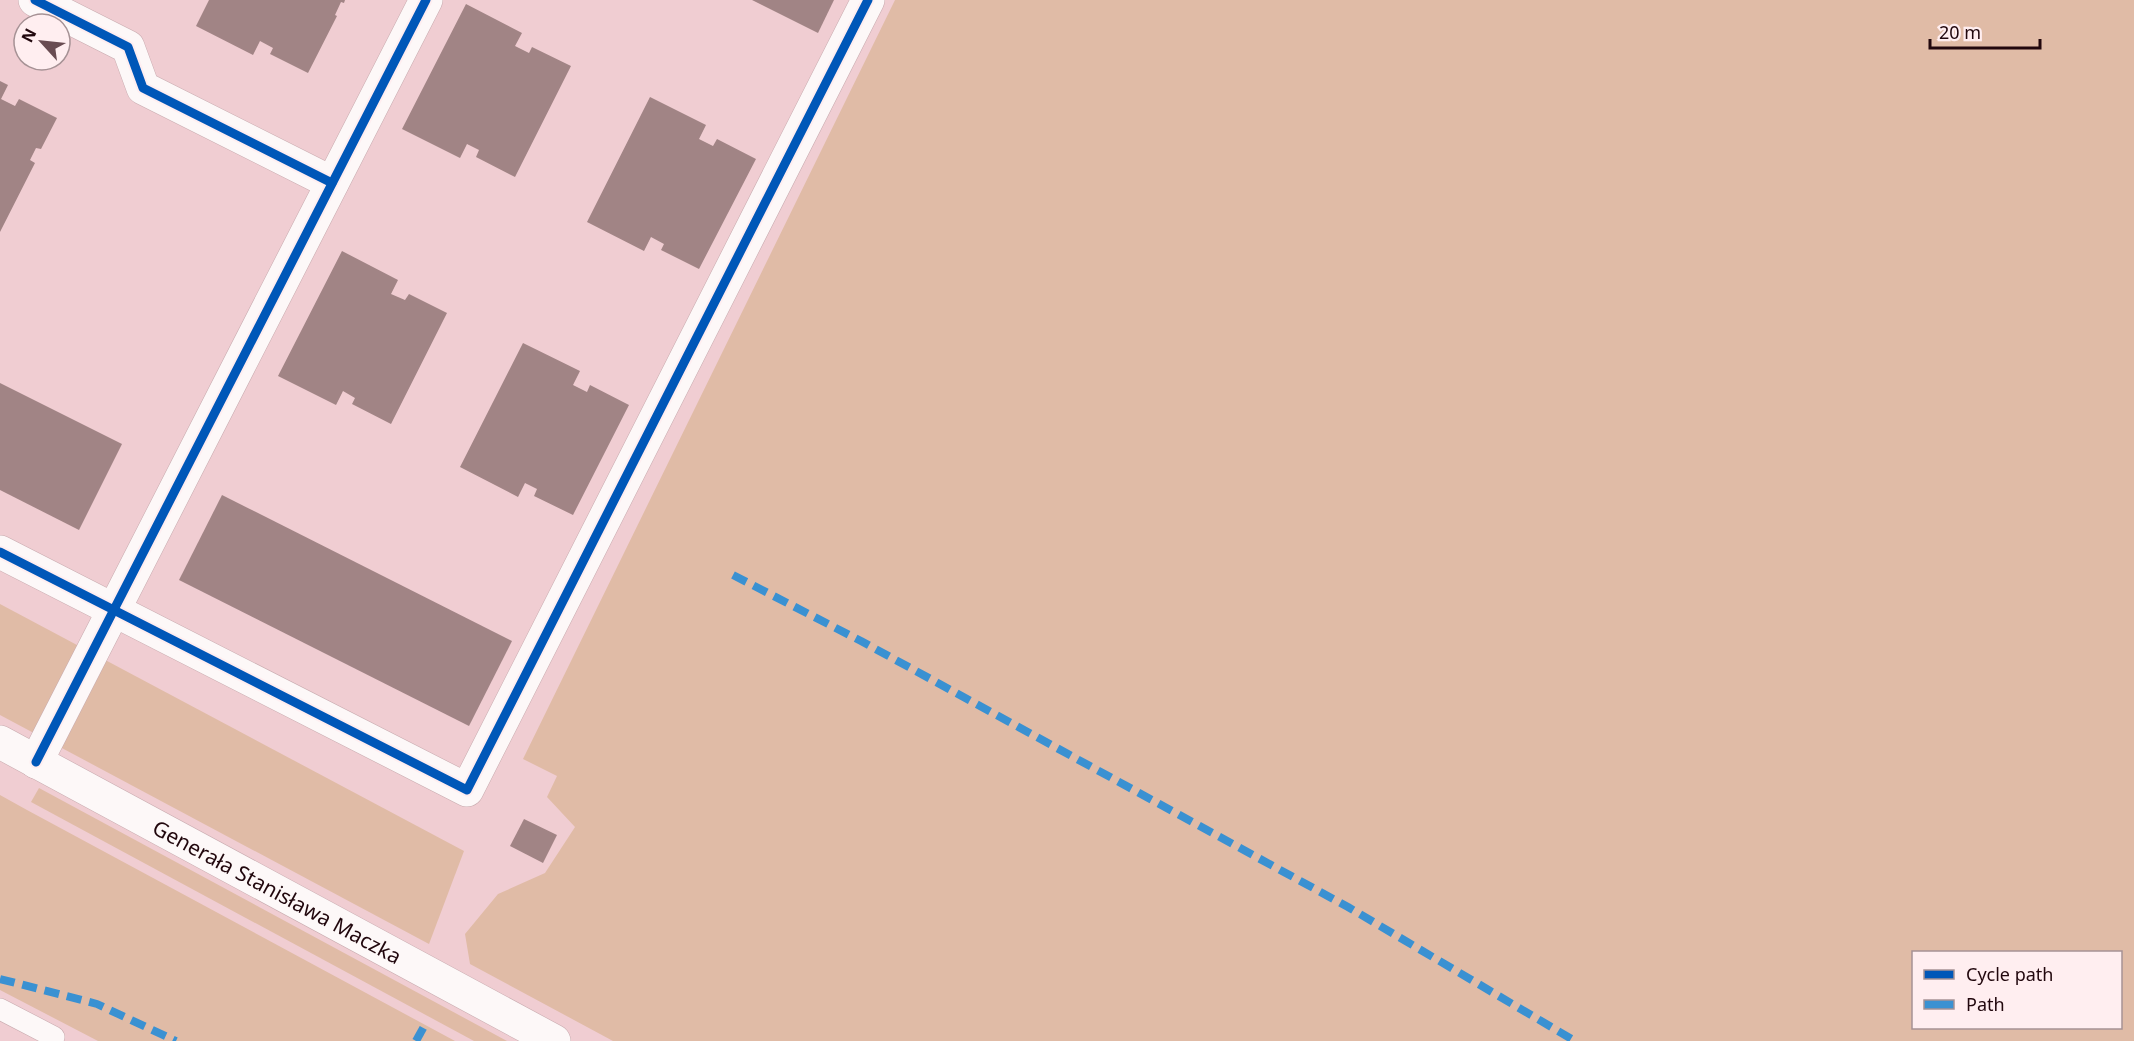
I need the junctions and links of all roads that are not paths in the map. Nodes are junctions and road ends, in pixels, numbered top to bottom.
1 (35, 0) edge
2 (426, 0) edge
3 (867, 0) edge
4 (333, 183) junction
5 (0, 552) edge
6 (114, 610) junction
7 (0, 742) edge
8 (36, 762) junction
9 (0, 1009) edge
10 (54, 1036) dead end
11 (554, 1041) edge

1 - 4 street
2 - 4 street
3 - 6 street
4 - 6 street
5 - 6 street
6 - 8 street
7 - 8 street, Generała Stanisława Maczka
8 - 11 street, Generała Stanisława Maczka
9 - 10 lane

